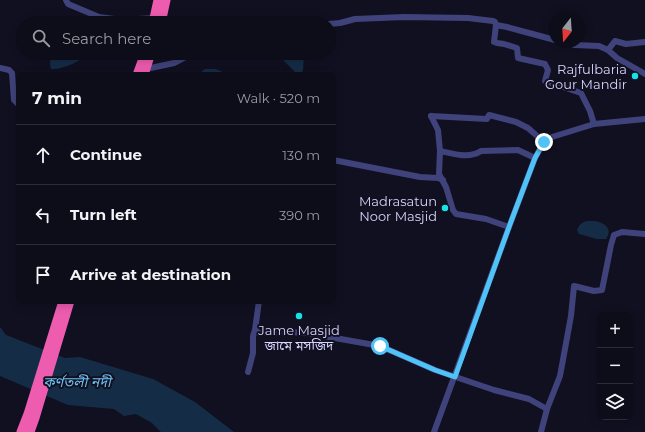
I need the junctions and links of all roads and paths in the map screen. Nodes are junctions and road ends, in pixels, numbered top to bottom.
1 (66, 0) edge
2 (158, 0) edge
3 (166, 0) edge
4 (97, 16) edge
5 (156, 16) edge
6 (158, 16) edge
7 (336, 23) edge
8 (496, 26) junction
9 (549, 38) edge
10 (645, 42) edge
11 (585, 45) edge
12 (608, 50) junction
13 (142, 60) edge
14 (149, 60) edge
15 (179, 60) edge
16 (0, 68) edge
17 (138, 72) edge
18 (145, 72) edge
19 (645, 74) edge
20 (16, 102) edge
21 (645, 119) edge
22 (594, 124) junction
23 (544, 142) junction
24 (440, 151) junction
25 (535, 158) junction
26 (336, 161) edge
27 (443, 180) junction
28 (509, 227) junction
29 (645, 234) edge
30 (62, 304) edge
31 (69, 304) edge
32 (259, 304) edge
33 (57, 330) junction
34 (255, 330) junction
35 (248, 372) dead end
36 (455, 377) junction
37 (547, 409) junction
38 (31, 416) junction
39 (21, 432) edge
40 (30, 432) edge
41 (434, 432) edge
42 (541, 432) edge

1 - 4 street
2 - 5 highway
3 - 6 highway
7 - 8 street
8 - 9 street
8 - 22 street
10 - 12 street
11 - 12 street
12 - 19 street
13 - 17 highway
14 - 18 highway
15 - 18 street
16 - 20 street
21 - 22 street
22 - 23 street
23 - 24 street
23 - 25 street
24 - 25 street
24 - 27 street
25 - 28 street
26 - 27 street
27 - 28 street
28 - 36 street
29 - 37 street
30 - 33 highway
31 - 33 highway
32 - 34 street
33 - 38 highway
34 - 35 street
34 - 36 street
36 - 37 street
36 - 41 street
37 - 42 street
38 - 39 highway
38 - 40 highway

